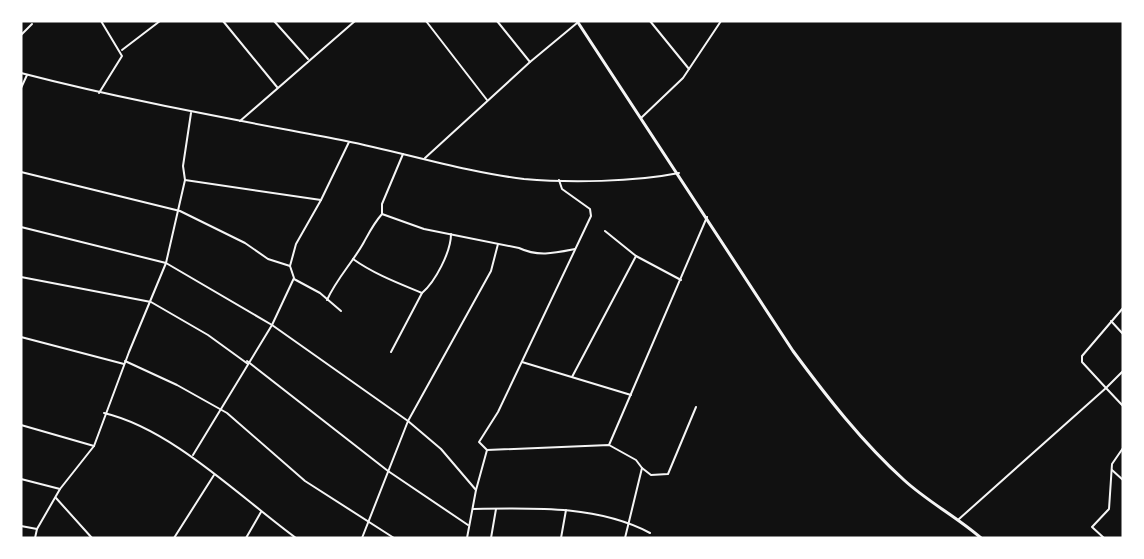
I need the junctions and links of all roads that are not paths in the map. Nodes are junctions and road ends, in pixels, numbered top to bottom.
1 (101, 21) edge
2 (160, 21) edge
3 (223, 21) edge
4 (274, 21) edge
5 (426, 21) edge
6 (497, 21) edge
7 (650, 21) edge
8 (352, 22) edge
9 (578, 22) edge
10 (720, 22) edge
11 (32, 24) dead end
12 (21, 35) edge
13 (122, 51) junction
14 (308, 59) junction
15 (530, 62) junction
16 (689, 69) junction
17 (21, 74) edge
18 (27, 75) junction
19 (277, 87) junction
20 (21, 88) edge
21 (99, 93) junction
22 (487, 100) junction
23 (191, 112) junction
24 (641, 118) junction
25 (240, 122) junction
26 (349, 142) junction
27 (404, 154) junction
28 (425, 158) junction
29 (21, 172) edge
30 (679, 173) junction
31 (185, 180) junction
32 (559, 180) junction
33 (321, 200) junction
34 (180, 211) junction
35 (382, 213) junction
36 (707, 217) junction
37 (21, 227) edge
38 (605, 231) dead end
39 (451, 234) junction
40 (498, 244) junction
41 (574, 249) junction
42 (636, 256) junction
43 (352, 259) junction
44 (166, 263) junction
45 (290, 266) junction
46 (21, 277) edge
47 (294, 278) junction
48 (681, 280) junction
49 (422, 293) junction
50 (327, 300) junction
51 (151, 302) junction
52 (1123, 308) edge
53 (341, 311) dead end
54 (1111, 321) junction
55 (272, 325) junction
56 (1123, 334) edge
57 (21, 337) edge
58 (391, 352) dead end
59 (125, 362) junction
60 (522, 362) junction
61 (247, 363) junction
62 (1123, 371) edge
63 (572, 377) junction
64 (1106, 387) junction
65 (632, 395) junction
66 (1123, 405) edge
67 (696, 407) dead end
68 (220, 410) junction
69 (104, 413) junction
70 (408, 421) junction
71 (21, 425) edge
72 (609, 445) junction
73 (94, 446) junction
74 (1123, 448) edge
75 (487, 450) junction
76 (193, 455) junction
77 (642, 468) junction
78 (1111, 469) junction
79 (388, 471) junction
80 (214, 475) junction
81 (21, 479) edge
82 (1123, 480) edge
83 (60, 489) junction
84 (476, 489) junction
85 (55, 497) junction
86 (473, 509) junction
87 (496, 509) junction
88 (566, 510) junction
89 (261, 512) junction
90 (959, 519) junction
91 (369, 522) junction
92 (629, 522) junction
93 (468, 525) junction
94 (21, 526) edge
95 (37, 529) junction
96 (650, 533) dead end
97 (35, 538) edge
98 (92, 538) edge
99 (174, 538) edge
100 (246, 538) edge
101 (296, 538) edge
102 (362, 538) edge
103 (394, 538) edge
104 (467, 538) edge
105 (491, 538) edge
106 (561, 538) edge
107 (626, 538) edge
108 (981, 538) edge
109 (1104, 538) edge

1 - 13 street
2 - 13 street
3 - 19 street
4 - 14 street
5 - 22 street
6 - 15 street
7 - 16 street
8 - 14 street
9 - 15 street
9 - 24 main road
10 - 16 street
11 - 12 street
13 - 21 street
14 - 19 street
15 - 22 street
16 - 24 street
17 - 18 street
18 - 20 street
18 - 21 street
19 - 25 street
21 - 23 street
22 - 28 street
23 - 25 street
23 - 31 street
24 - 30 main road
25 - 26 street
26 - 27 street
26 - 33 street
27 - 28 street
27 - 35 street
28 - 32 street
29 - 34 street
30 - 32 street
30 - 36 main road
31 - 33 street
31 - 34 street
32 - 41 street
33 - 45 street
34 - 44 street
34 - 45 street
35 - 39 street
35 - 43 street
36 - 48 street
36 - 90 main road
37 - 44 street
38 - 42 street
39 - 40 street
39 - 49 street
40 - 41 street
40 - 70 street
41 - 60 street
42 - 48 street
42 - 63 street
43 - 49 street
43 - 50 street
44 - 51 street
44 - 55 street
45 - 47 street
46 - 51 street
47 - 50 street
47 - 55 street
48 - 65 street
49 - 58 street
50 - 53 street
51 - 59 street
51 - 61 street
52 - 54 street
54 - 56 street
54 - 64 street
55 - 61 street
55 - 70 street
57 - 59 street
59 - 68 street
59 - 69 street
60 - 63 street
60 - 75 street
61 - 68 street
61 - 79 street
62 - 64 street
63 - 65 street
64 - 66 street
64 - 90 street
65 - 72 street
67 - 77 street
68 - 76 street
68 - 91 street
69 - 73 street
69 - 76 street
70 - 79 street
70 - 84 street
71 - 73 street
72 - 75 street
72 - 77 street
73 - 83 street
74 - 78 street
75 - 84 street
76 - 80 street
77 - 92 street
78 - 82 street
78 - 109 street
79 - 91 street
79 - 93 street
80 - 89 street
80 - 99 street
81 - 83 street
83 - 85 street
84 - 86 street
85 - 95 street
85 - 98 street
86 - 87 street
86 - 93 street
87 - 88 street
87 - 105 street
88 - 92 street
88 - 106 street
89 - 100 street
89 - 101 street
90 - 108 main road
91 - 102 street
91 - 103 street
92 - 96 street
92 - 107 street
93 - 104 street
94 - 95 street
95 - 97 street

